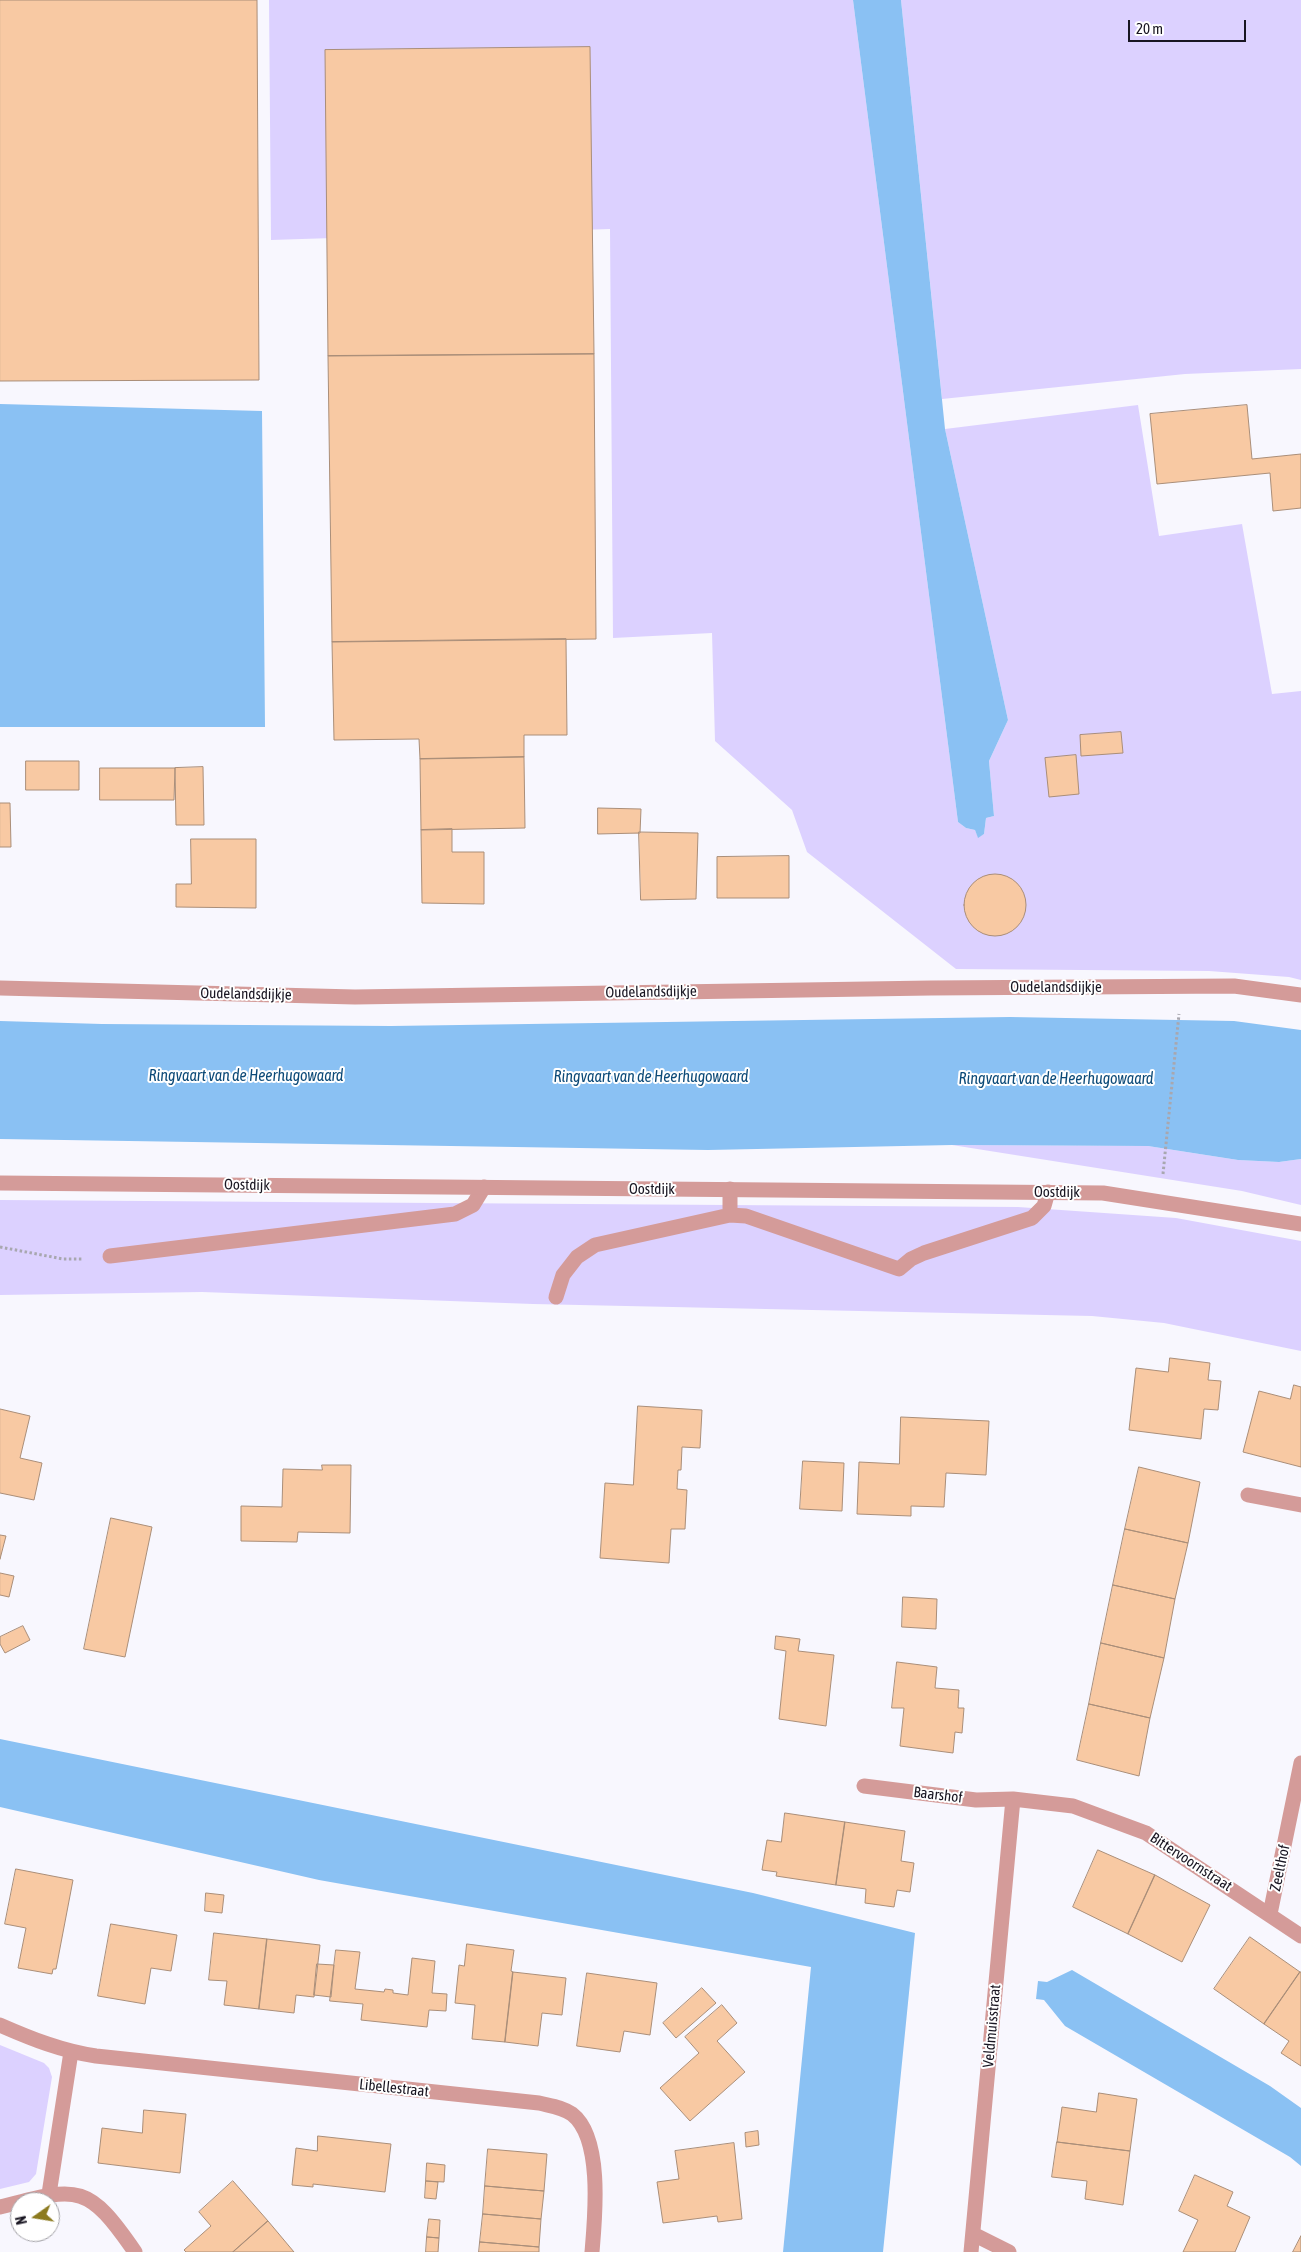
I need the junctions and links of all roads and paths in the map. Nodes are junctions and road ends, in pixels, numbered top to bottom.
1 (0, 988) edge
2 (1301, 995) edge
3 (1179, 1011) dead end
4 (1165, 1169) dead end
5 (0, 1183) edge
6 (484, 1188) junction
7 (730, 1189) junction
8 (1048, 1192) junction
9 (730, 1215) junction
10 (1301, 1224) edge
11 (0, 1247) edge
12 (110, 1256) joint
13 (556, 1298) dead end
14 (1248, 1495) dead end
15 (1301, 1505) edge
16 (1301, 1763) edge
17 (864, 1786) dead end
18 (1013, 1799) junction
19 (1270, 1914) junction
20 (1301, 1936) edge
21 (0, 2025) edge
22 (71, 2052) junction
23 (49, 2192) edge
24 (60, 2194) edge
25 (973, 2234) junction
26 (135, 2252) edge
27 (592, 2252) edge
28 (971, 2252) edge
29 (1010, 2252) edge

1 - 2 street, Oudelandsdijkje
3 - 4 path
5 - 6 street, Oostdijk
6 - 7 street, Oostdijk
6 - 12 street
7 - 8 street, Oostdijk
7 - 9 street
8 - 9 street
8 - 10 street, Oostdijk
9 - 13 street
11 - 12 path
14 - 15 street
16 - 19 street, Zeelthof
17 - 18 street, Baarshof
18 - 19 street, Bittervoornstraat
18 - 25 street, Veldmuisstraat
19 - 20 street, Bittervoornstraat
21 - 22 street, Libellestraat
22 - 23 street
22 - 27 street, Libellestraat
24 - 26 street
25 - 28 street, Veldmuisstraat
25 - 29 street

